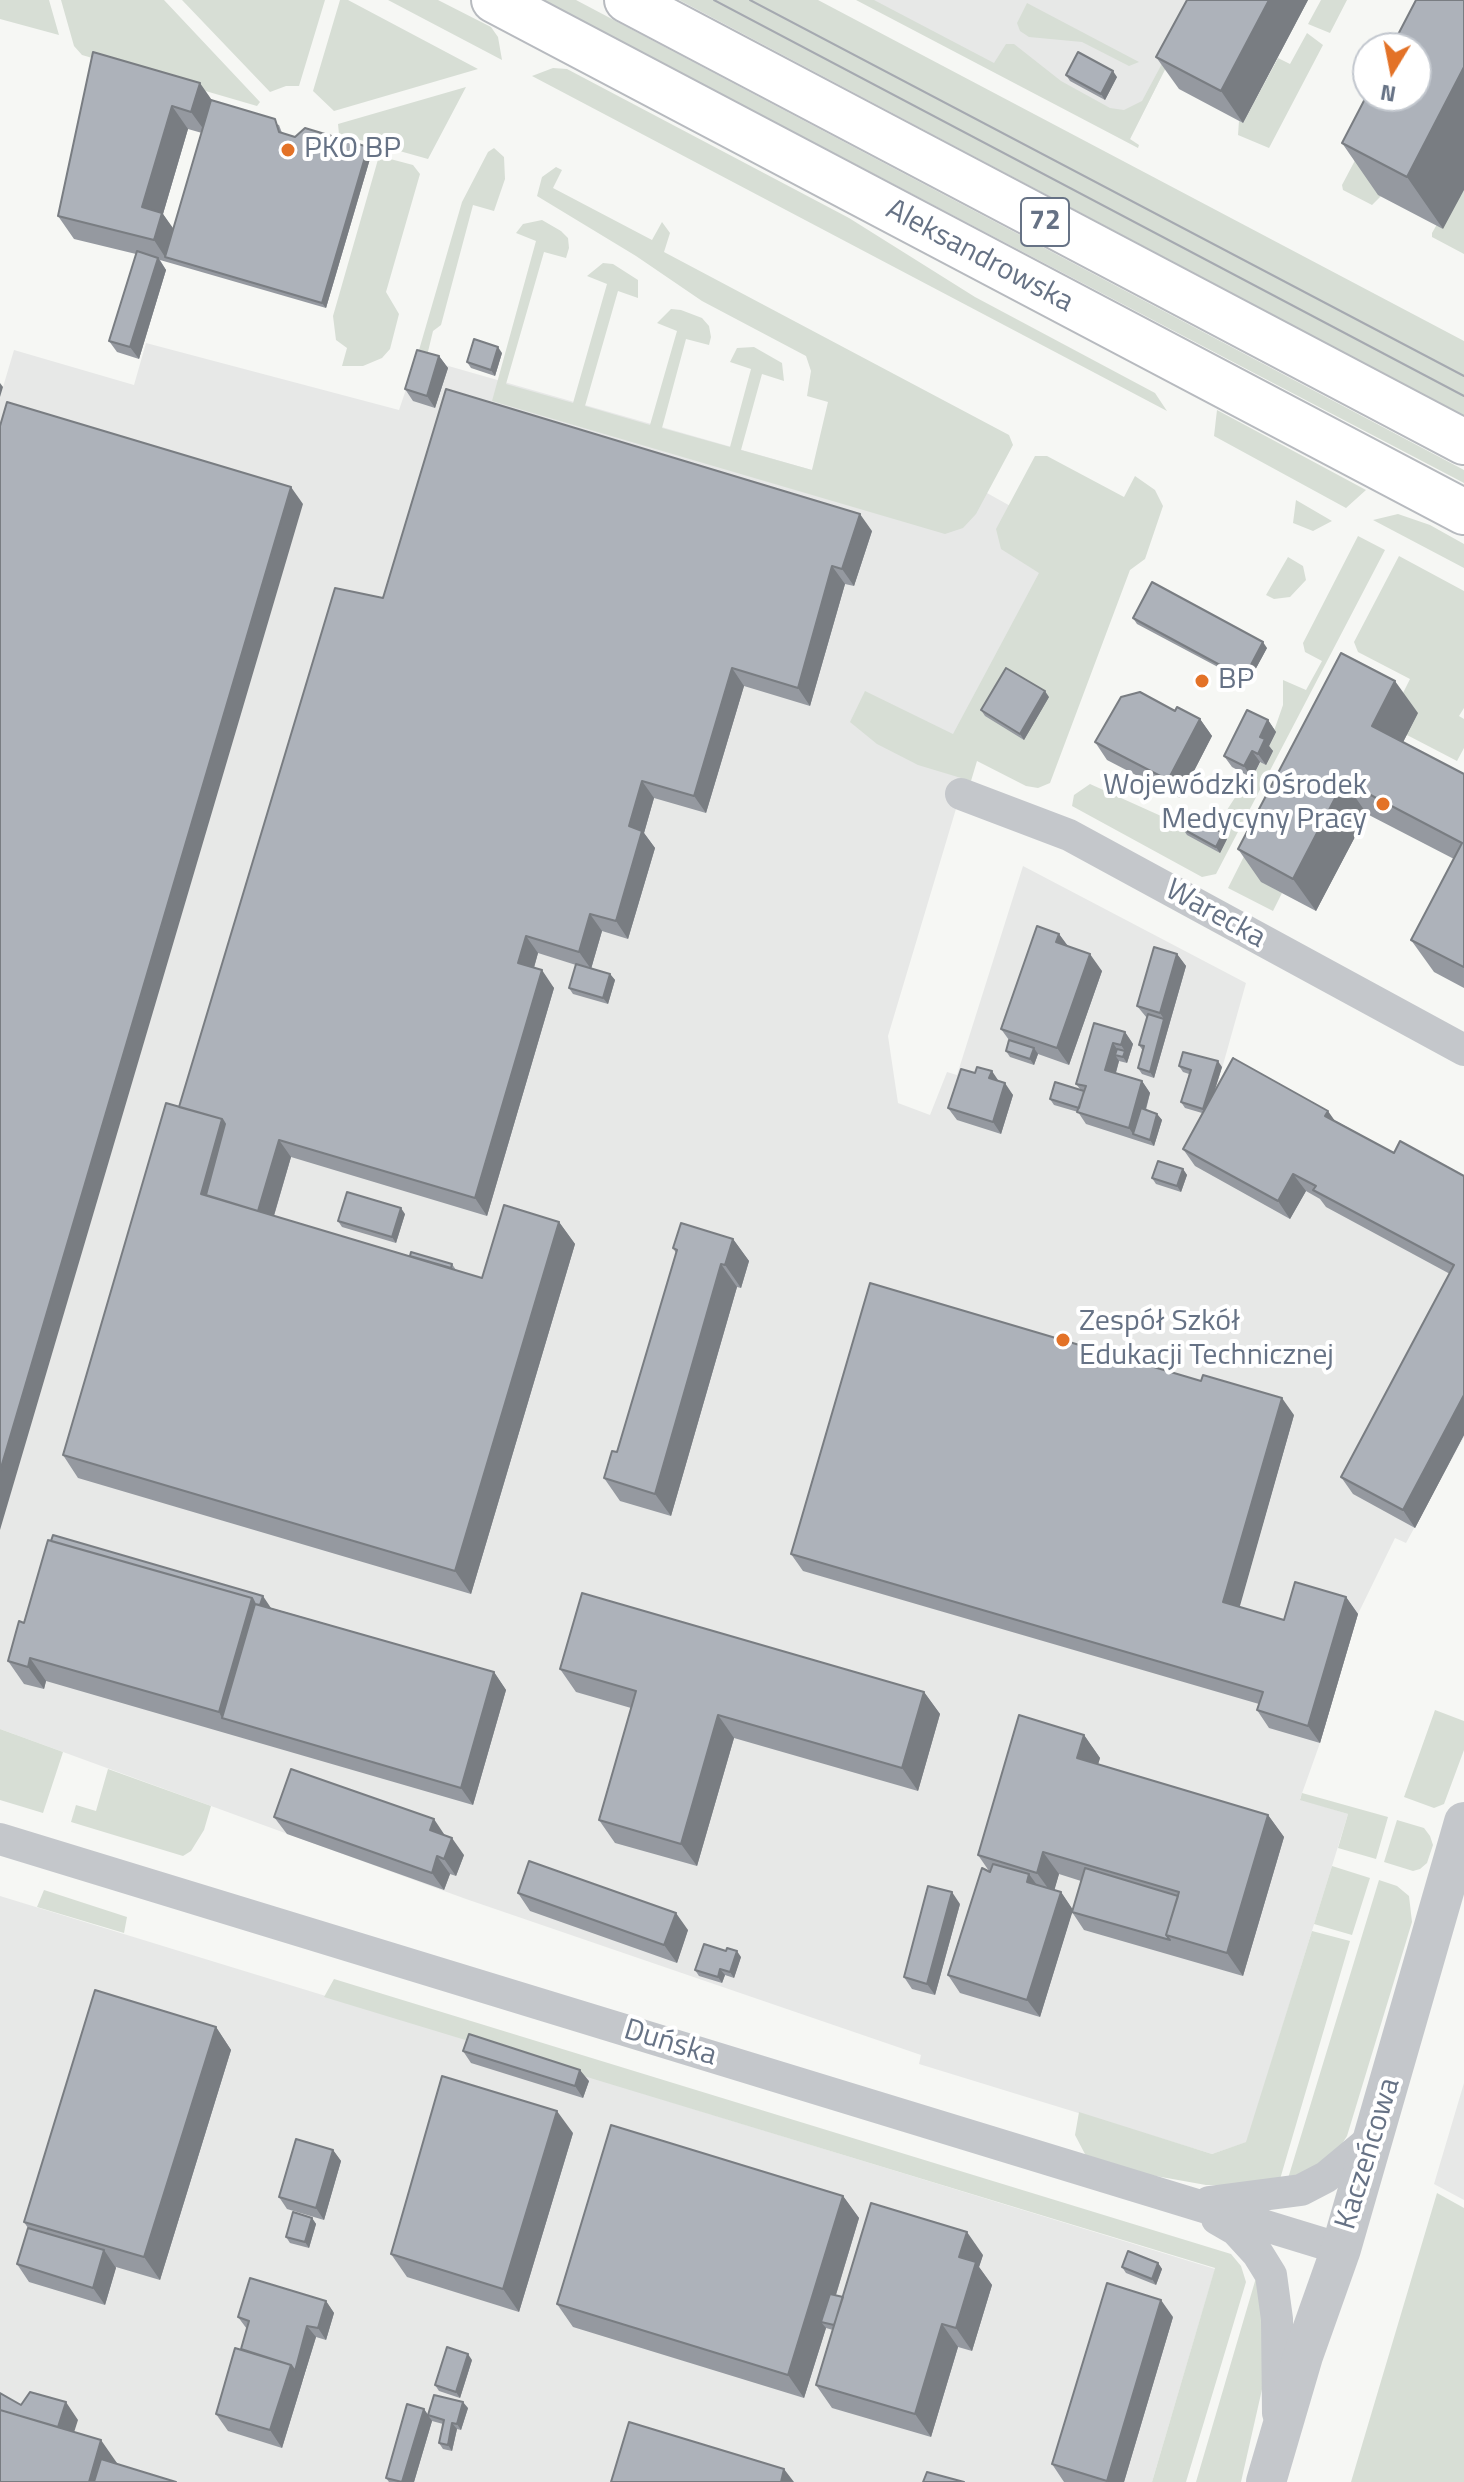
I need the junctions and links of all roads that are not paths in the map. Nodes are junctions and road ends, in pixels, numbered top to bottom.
1 (494, 0) edge
2 (627, 0) edge
3 (1464, 442) edge
4 (1464, 512) edge
5 (961, 794) dead end
6 (1464, 1050) edge
7 (1464, 1822) edge
8 (0, 1839) edge
9 (1374, 2137) junction
10 (1194, 2204) junction
11 (1341, 2249) junction
12 (1278, 2439) junction
13 (1266, 2482) edge

1 - 4 main road, Aleksandrowska / 72
2 - 3 main road, Aleksandrowska / 72
5 - 6 street, Warecka
7 - 9 street, Kaczeńcowa
8 - 10 street, Duńska
9 - 10 street
9 - 11 street, Kaczeńcowa
10 - 11 street, Duńska
10 - 12 street
11 - 12 street, Kaczeńcowa
12 - 13 street, Kaczeńcowa

